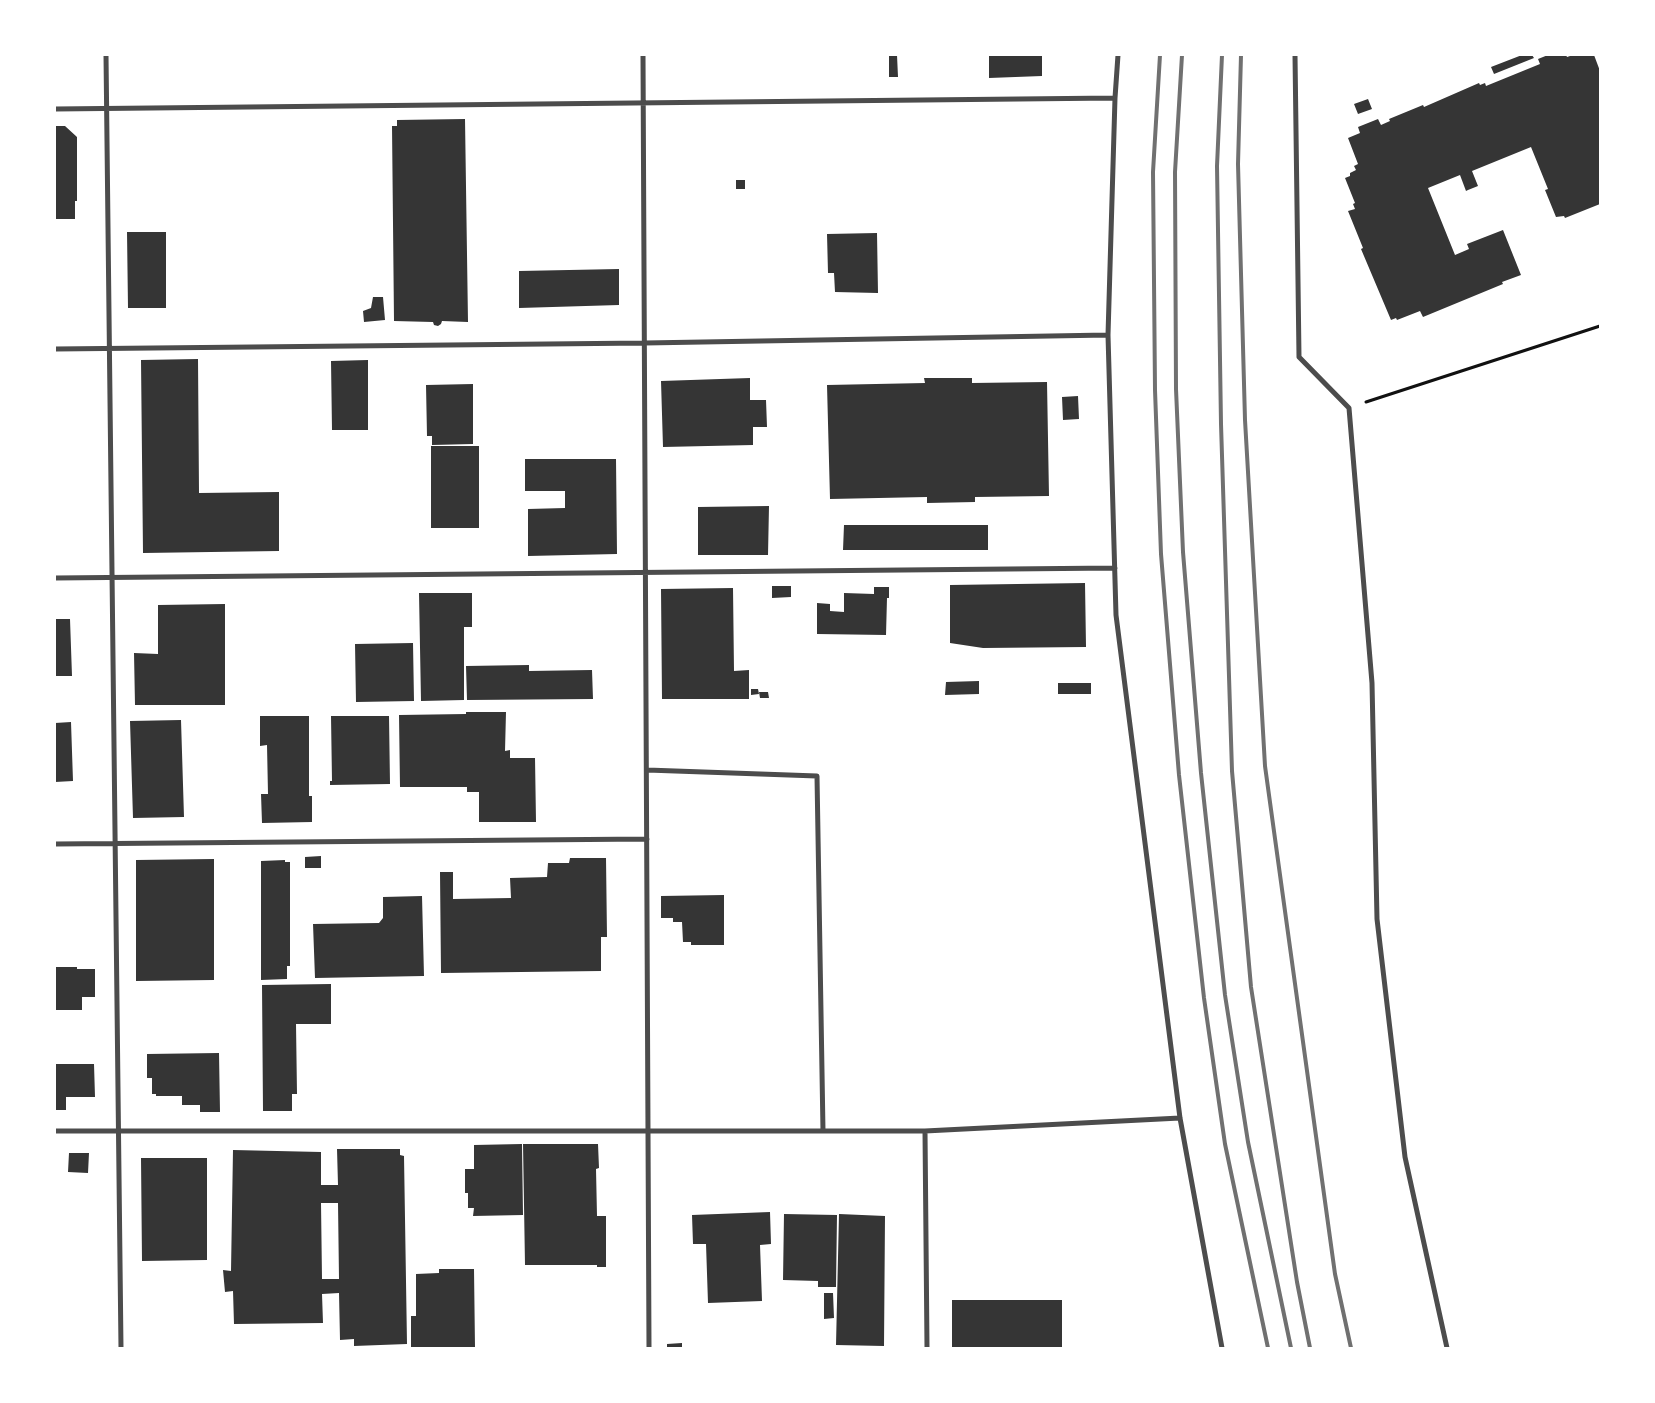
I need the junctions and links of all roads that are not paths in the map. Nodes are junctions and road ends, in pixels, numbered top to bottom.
1 (106, 55) edge
2 (643, 55) edge
3 (1118, 55) edge
4 (1295, 55) edge
5 (1115, 98) junction
6 (643, 103) junction
7 (106, 108) junction
8 (55, 109) edge
9 (1108, 335) junction
10 (645, 343) junction
11 (55, 349) edge
12 (109, 349) junction
13 (1115, 568) junction
14 (646, 572) junction
15 (112, 577) junction
16 (55, 578) edge
17 (647, 770) junction
18 (647, 839) junction
19 (55, 844) edge
20 (115, 844) junction
21 (1180, 1118) junction
22 (824, 1130) junction
23 (55, 1131) edge
24 (118, 1131) junction
25 (648, 1131) junction
26 (925, 1131) junction
27 (121, 1348) edge
28 (649, 1348) edge
29 (927, 1348) edge
30 (1222, 1348) edge
31 (1447, 1348) edge

1 - 7 street
2 - 6 street
3 - 5 street
4 - 31 street
5 - 6 street
5 - 9 street
6 - 7 street
6 - 10 street
7 - 8 street
7 - 12 street
9 - 10 street
9 - 13 street
10 - 12 street
10 - 14 street
11 - 12 street
12 - 15 street
13 - 14 street
13 - 21 street
14 - 15 street
14 - 17 street
15 - 16 street
15 - 20 street
17 - 18 street
17 - 22 street
18 - 20 street
18 - 25 street
19 - 20 street
20 - 24 street
21 - 26 street
21 - 30 street
22 - 25 street
22 - 26 street
23 - 24 street
24 - 25 street
24 - 27 street
25 - 28 street
26 - 29 street

